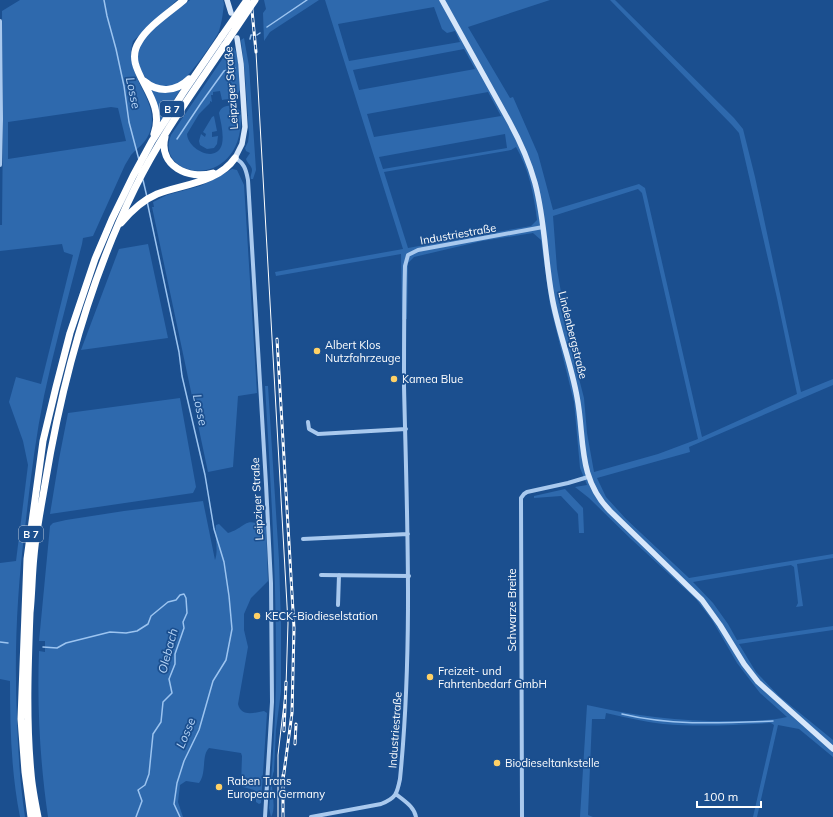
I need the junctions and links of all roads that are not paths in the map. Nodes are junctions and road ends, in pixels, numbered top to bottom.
1 (184, 0) edge
2 (227, 0) edge
3 (247, 0) edge
4 (255, 0) edge
5 (442, 0) edge
6 (231, 13) dead end
7 (0, 21) edge
8 (237, 38) dead end
9 (198, 71) junction
10 (140, 76) junction
11 (166, 132) junction
12 (146, 152) junction
13 (235, 158) junction
14 (0, 165) edge
15 (543, 227) junction
16 (113, 235) junction
17 (308, 422) dead end
18 (406, 429) junction
19 (588, 477) junction
20 (408, 534) junction
21 (303, 539) dead end
22 (321, 575) dead end
23 (339, 575) junction
24 (409, 576) junction
25 (338, 605) dead end
26 (833, 749) edge
27 (396, 794) junction
28 (31, 817) edge
29 (38, 817) edge
30 (265, 817) edge
31 (311, 817) edge
32 (416, 817) edge
33 (522, 817) edge

1 - 10 highway
2 - 6 main road
3 - 9 highway, B 7, bridge
4 - 11 highway, B 7, bridge
5 - 15 main road, Lindenbergstraße
7 - 14 street
8 - 13 main road, Leipziger Straße
9 - 10 highway
9 - 12 highway, B 7
10 - 12 highway
11 - 13 highway
11 - 16 highway, B 7
12 - 28 highway, B 7
13 - 16 highway
13 - 30 street, Leipziger Straße
15 - 18 street, Industriestraße
15 - 19 main road, Lindenbergstraße
16 - 29 highway, B 7
17 - 18 street
18 - 20 street, Industriestraße
19 - 26 main road, Lindenbergstraße
19 - 33 street, Schwarze Breite
20 - 21 street
20 - 24 street, Industriestraße
22 - 23 street
23 - 24 street
23 - 25 street
24 - 27 street, Industriestraße
27 - 31 street
27 - 32 street

